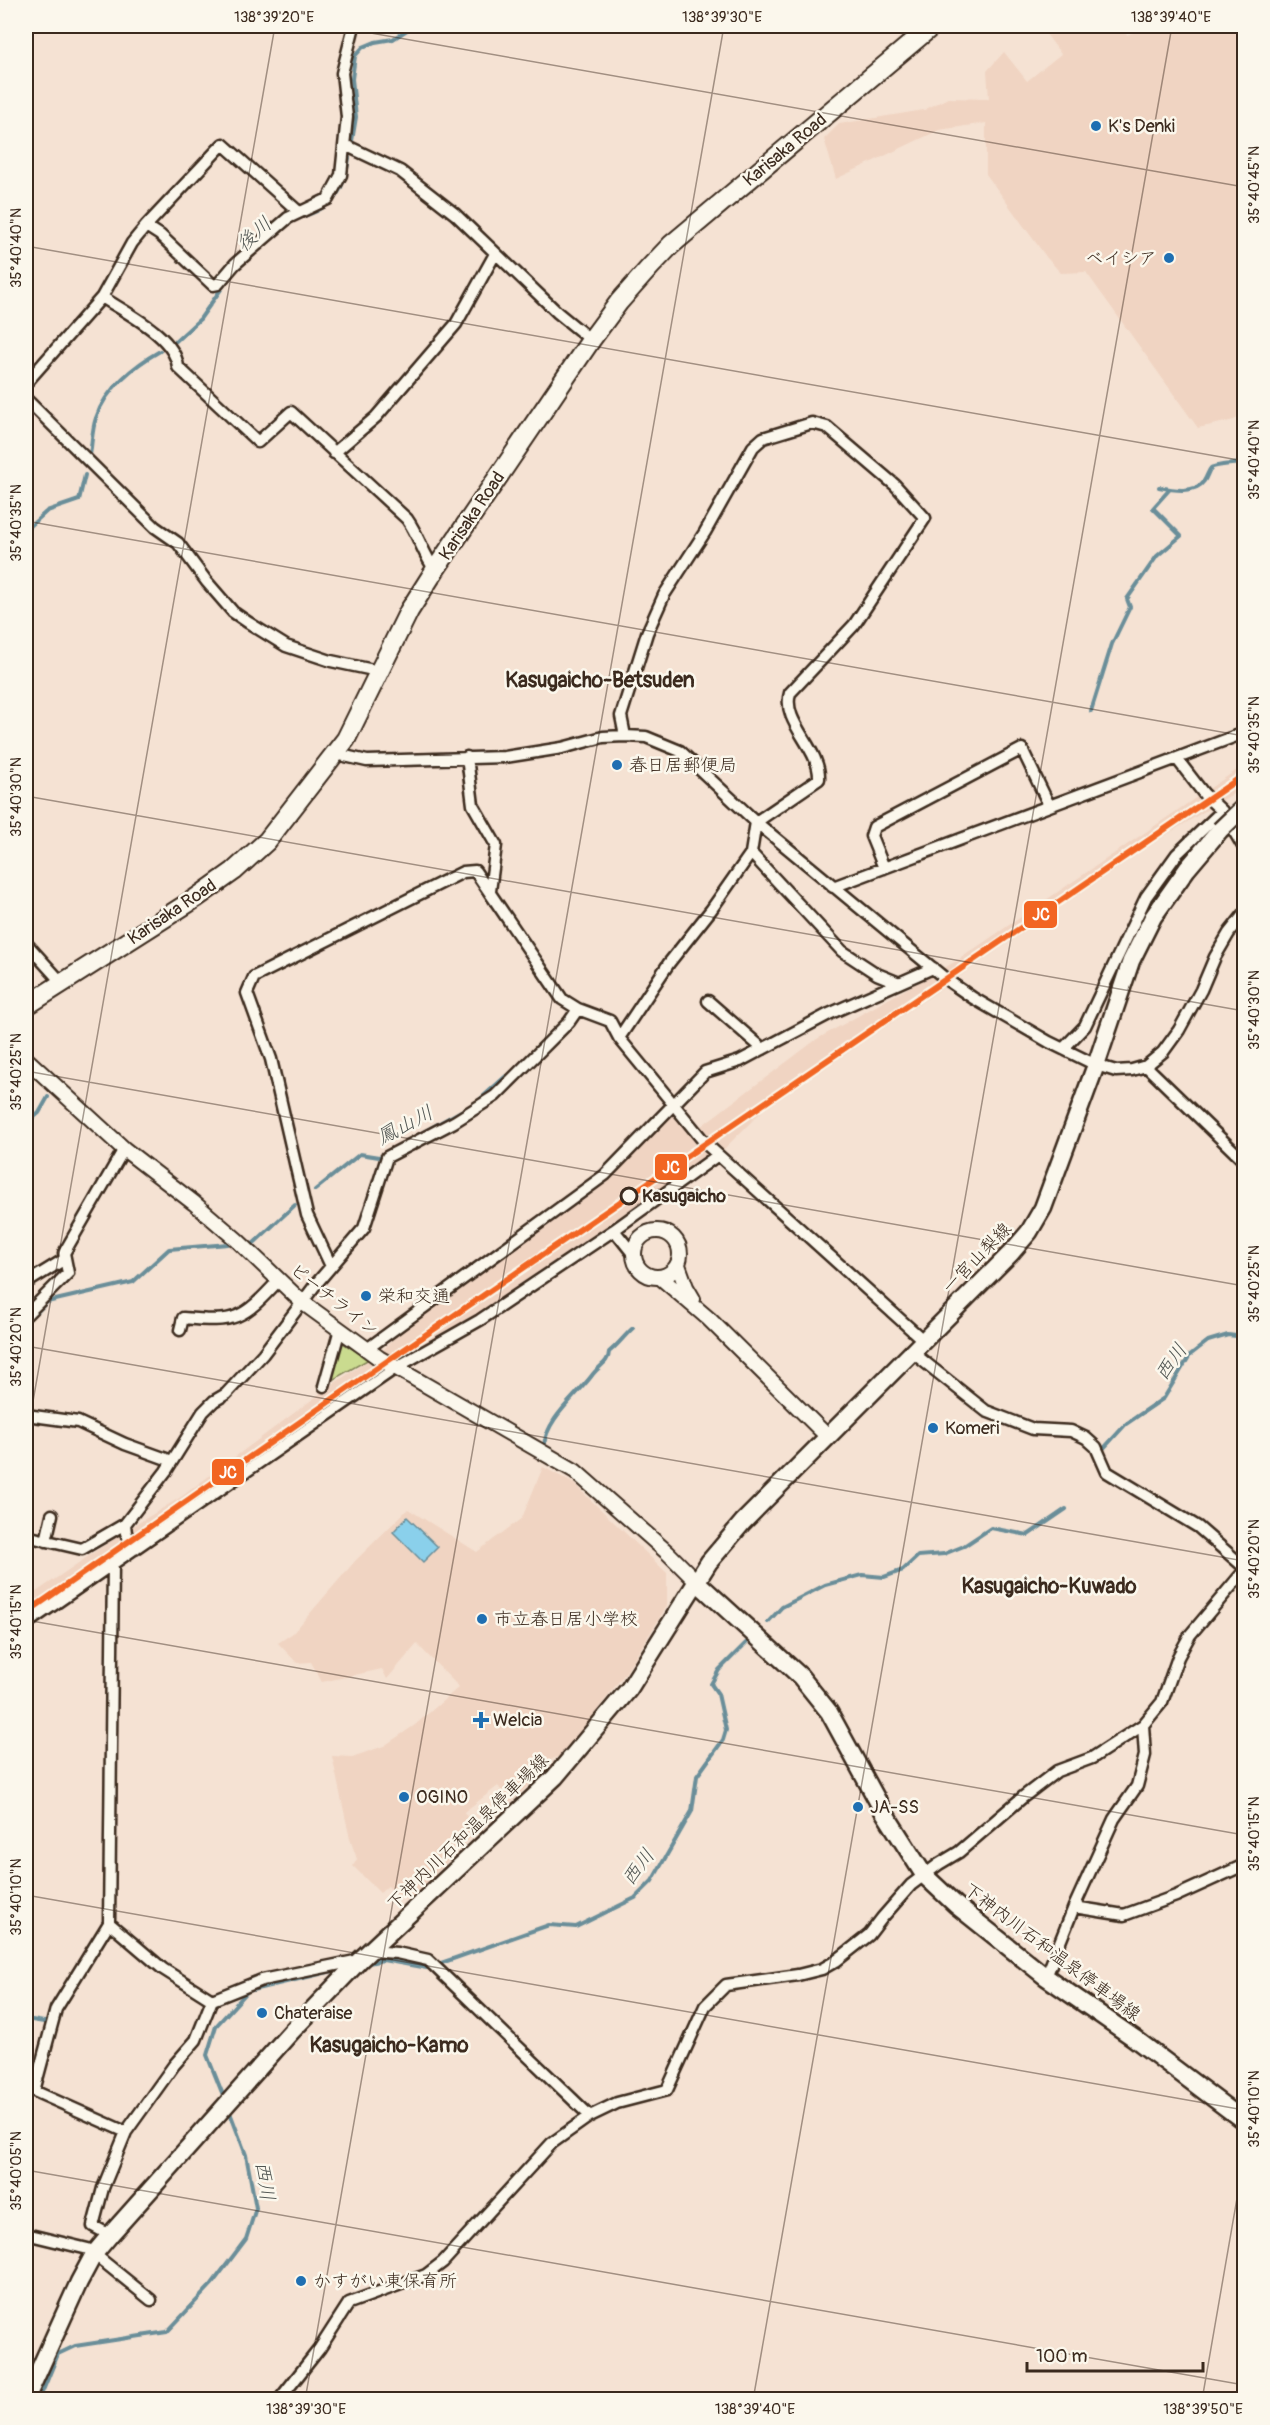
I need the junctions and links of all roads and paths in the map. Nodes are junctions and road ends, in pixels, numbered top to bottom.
1 (354, 26) edge
2 (932, 26) edge
3 (345, 145) junction
4 (299, 212) junction
5 (146, 226) junction
6 (495, 254) junction
7 (102, 297) junction
8 (591, 340) junction
9 (26, 383) edge
10 (26, 399) edge
11 (334, 453) junction
12 (435, 570) junction
13 (378, 671) junction
14 (1245, 733) edge
15 (625, 736) junction
16 (336, 754) junction
17 (467, 757) junction
18 (1177, 759) junction
19 (1049, 805) junction
20 (1245, 807) edge
21 (1222, 812) junction
22 (756, 822) junction
23 (1245, 848) edge
24 (752, 853) junction
25 (884, 868) junction
26 (833, 887) junction
27 (490, 891) junction
28 (1245, 914) edge
29 (26, 943) edge
30 (933, 968) junction
31 (899, 983) junction
32 (63, 984) junction
33 (708, 1001) dead end
34 (26, 1006) edge
35 (578, 1009) junction
36 (619, 1038) junction
37 (763, 1049) junction
38 (1063, 1049) junction
39 (1096, 1065) junction
40 (1146, 1066) junction
41 (29, 1068) edge
42 (673, 1103) junction
43 (124, 1149) junction
44 (718, 1155) junction
45 (1245, 1161) edge
46 (614, 1230) junction
47 (634, 1255) junction
48 (65, 1259) junction
49 (678, 1265) junction
50 (331, 1266) junction
51 (660, 1277) junction
52 (279, 1280) junction
53 (26, 1282) edge
54 (302, 1302) junction
55 (26, 1315) edge
56 (709, 1319) junction
57 (340, 1329) junction
58 (180, 1330) dead end
59 (918, 1347) junction
60 (367, 1349) junction
61 (397, 1367) junction
62 (324, 1386) dead end
63 (26, 1415) edge
64 (828, 1437) junction
65 (172, 1461) junction
66 (52, 1515) dead end
67 (125, 1524) junction
68 (26, 1536) edge
69 (46, 1541) junction
70 (135, 1549) junction
71 (113, 1564) junction
72 (1245, 1569) edge
73 (698, 1583) junction
74 (26, 1624) edge
75 (1143, 1725) junction
76 (1245, 1865) edge
77 (924, 1875) junction
78 (1074, 1907) junction
79 (109, 1923) junction
80 (365, 1956) junction
81 (1046, 1977) junction
82 (212, 2000) junction
83 (590, 2116) junction
84 (1245, 2121) edge
85 (126, 2132) junction
86 (26, 2234) edge
87 (110, 2235) junction
88 (94, 2254) junction
89 (151, 2301) dead end
90 (30, 2376) edge
91 (26, 2400) edge
92 (279, 2400) edge

1 - 3 street
2 - 8 highway, Karisaka Road
3 - 4 street
3 - 6 street
4 - 5 street
4 - 5 street
5 - 7 street
6 - 8 street
6 - 11 street
7 - 9 street
7 - 11 street
8 - 12 highway, Karisaka Road
10 - 13 street
11 - 12 street
12 - 13 highway, Karisaka Road
13 - 16 highway, Karisaka Road
14 - 18 street
15 - 17 street
15 - 22 street
15 - 22 street
16 - 17 street
16 - 32 highway, Karisaka Road
17 - 27 street
18 - 19 street
18 - 21 street
19 - 25 street
19 - 25 street
20 - 39 main road, 一宮山梨線, bridge
21 - 23 street
21 - 38 street
22 - 24 street
22 - 26 street
24 - 31 street
24 - 36 street
25 - 26 street
26 - 30 street
27 - 35 street
27 - 50 street
28 - 40 street
29 - 32 street
30 - 31 street
30 - 38 street
31 - 37 street
32 - 34 highway, Karisaka Road
33 - 37 street
35 - 36 street
35 - 50 street
36 - 42 street
37 - 42 street
38 - 39 street
39 - 40 street
39 - 59 main road, 一宮山梨線
40 - 45 street
41 - 43 street, ピーチライン
42 - 44 street
42 - 60 street
43 - 48 street
43 - 52 street, ピーチライン
44 - 46 street
44 - 59 street
46 - 47 street
46 - 61 street
47 - 49 street
47 - 51 street
48 - 53 street
48 - 55 street
49 - 51 street
49 - 56 street
50 - 54 street
51 - 56 street
52 - 54 street, ピーチライン
52 - 58 street
54 - 57 street, ピーチライン
54 - 65 street
56 - 64 street
57 - 60 street, ピーチライン
57 - 62 street
59 - 64 main road, 一宮山梨線
59 - 72 street
60 - 61 street, ピーチライン
61 - 70 street
61 - 73 street, ピーチライン
63 - 65 street
64 - 73 main road, 一宮山梨線
65 - 67 street
66 - 69 street
67 - 69 street
67 - 70 street
68 - 69 street
70 - 71 street
71 - 74 street
71 - 79 street
72 - 75 street
73 - 77 main road, 下神内川石和温泉停車場線
73 - 80 main road, 下神内川石和温泉停車場線
75 - 77 street
75 - 78 street
76 - 78 street
77 - 81 main road, 下神内川石和温泉停車場線
77 - 83 street
78 - 81 street
79 - 82 street
79 - 85 street
80 - 82 street
80 - 83 street
80 - 87 main road, 下神内川石和温泉停車場線
81 - 84 main road, 下神内川石和温泉停車場線
82 - 85 street
83 - 92 street
85 - 87 street
86 - 88 street
87 - 88 main road, 下神内川石和温泉停車場線
88 - 89 street
88 - 90 main road, 下神内川石和温泉停車場線
90 - 91 main road, 下神内川石和温泉停車場線

